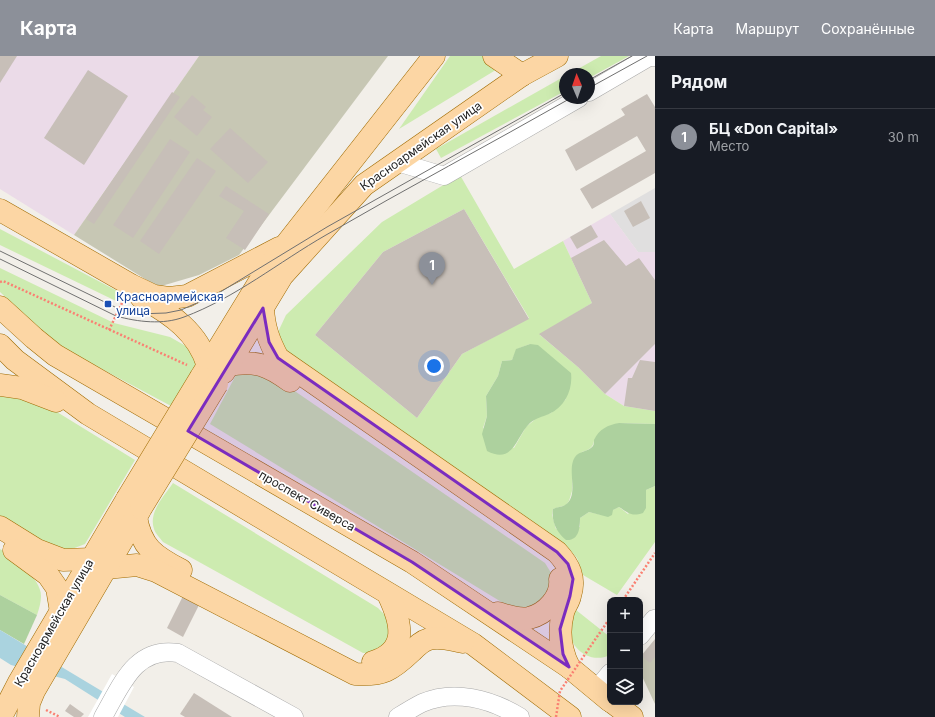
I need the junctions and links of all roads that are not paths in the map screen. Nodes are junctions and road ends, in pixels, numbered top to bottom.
1 (434, 56) edge
2 (494, 56) edge
3 (557, 56) edge
4 (653, 60) edge
5 (522, 76) junction
6 (595, 89) edge
7 (569, 104) edge
8 (397, 162) junction
9 (0, 210) edge
10 (0, 219) edge
11 (286, 245) junction
12 (0, 307) edge
13 (263, 308) junction
14 (0, 345) edge
15 (213, 373) junction
16 (0, 385) edge
17 (88, 414) junction
18 (134, 508) junction
19 (0, 527) edge
20 (0, 542) edge
21 (99, 563) junction
22 (388, 594) junction
23 (487, 610) junction
24 (654, 619) dead end
25 (61, 623) junction
26 (642, 633) edge
27 (473, 644) junction
28 (569, 666) junction
29 (26, 686) junction
30 (606, 698) edge
31 (563, 715) edge
32 (1, 717) edge
33 (28, 717) edge
34 (103, 717) edge
35 (294, 717) edge
36 (398, 717) edge
37 (520, 717) edge
38 (632, 717) edge

1 - 11 main road, Красноармейская улица
2 - 5 main road
3 - 5 main road, Красноармейская улица
4 - 6 lane
5 - 8 main road, Красноармейская улица
7 - 8 lane
8 - 13 main road, Красноармейская улица
9 - 11 main road
10 - 15 main road
11 - 15 main road, Красноармейская улица
12 - 23 main road, проспект Сиверса
13 - 15 main road, Красноармейская улица
13 - 28 main road
14 - 17 main road
15 - 18 main road, Красноармейская улица, bridge
15 - 23 main road
16 - 17 main road
17 - 22 main road
18 - 21 main road, Красноармейская улица
18 - 22 main road
19 - 21 main road
20 - 25 main road
21 - 25 main road, Красноармейская улица
21 - 27 main road
22 - 27 main road
23 - 28 main road, проспект Сиверса
24 - 26 lane
25 - 29 main road, Красноармейская улица
27 - 31 main road
28 - 30 main road, проспект Сиверса
29 - 32 main road, Красноармейская улица
29 - 33 main road
30 - 38 main road, проспект Сиверса
34 - 35 lane
36 - 37 lane

